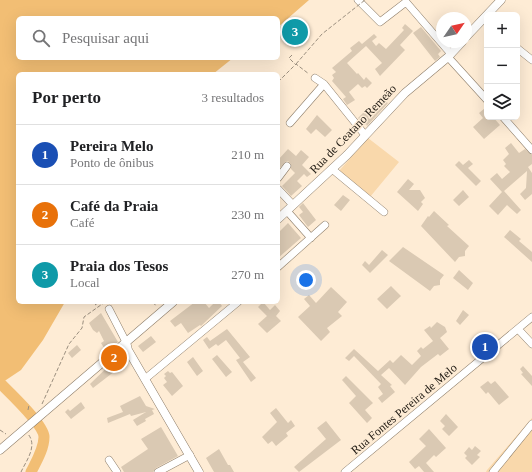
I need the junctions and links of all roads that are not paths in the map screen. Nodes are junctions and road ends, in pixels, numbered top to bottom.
1 (501, 0) edge
2 (361, 1) edge
3 (492, 12) edge
4 (484, 22) edge
5 (472, 33) edge
6 (456, 48) edge
7 (520, 50) edge
8 (450, 55) junction
9 (532, 60) edge
10 (315, 78) road end
11 (324, 84) junction
12 (484, 96) edge
13 (506, 120) edge
14 (290, 123) dead end
15 (365, 135) junction
16 (532, 150) edge
17 (287, 166) dead end
18 (332, 169) junction
19 (280, 175) edge
20 (280, 192) edge
21 (290, 208) junction
22 (384, 212) dead end
23 (280, 217) edge
24 (325, 225) dead end
25 (311, 238) junction
26 (280, 265) edge
27 (171, 304) edge
28 (233, 304) edge
29 (109, 309) dead end
30 (532, 317) edge
31 (518, 329) junction
32 (126, 342) junction
33 (532, 344) edge
34 (145, 379) junction
35 (532, 424) edge
36 (0, 450) edge
37 (190, 455) junction
38 (109, 460) dead end
39 (117, 472) edge
40 (158, 472) edge
41 (199, 472) edge
42 (345, 472) edge
43 (493, 472) edge

1 - 3 main road
2 - 8 street
4 - 5 main road
6 - 8 main road, Rua de Ceatano Remeão
7 - 9 street
8 - 12 street
8 - 15 main road, Rua de Ceatano Remeão
10 - 11 street
11 - 14 street
11 - 15 street
13 - 16 street
15 - 18 main road, Rua de Ceatano Remeão
17 - 19 street
18 - 21 main road, Rua de Ceatano Remeão
18 - 22 street
20 - 21 street
21 - 23 main road, Rua de Ceatano Remeão
21 - 25 street
24 - 25 street
25 - 26 street
27 - 32 main road
28 - 34 street
29 - 32 street
30 - 31 street, Rua Fontes Pereira de Melo
31 - 33 street
31 - 42 street, Rua Fontes Pereira de Melo
32 - 34 main road
32 - 36 main road
34 - 37 main road
35 - 43 street
37 - 40 street
37 - 41 main road
38 - 39 street

